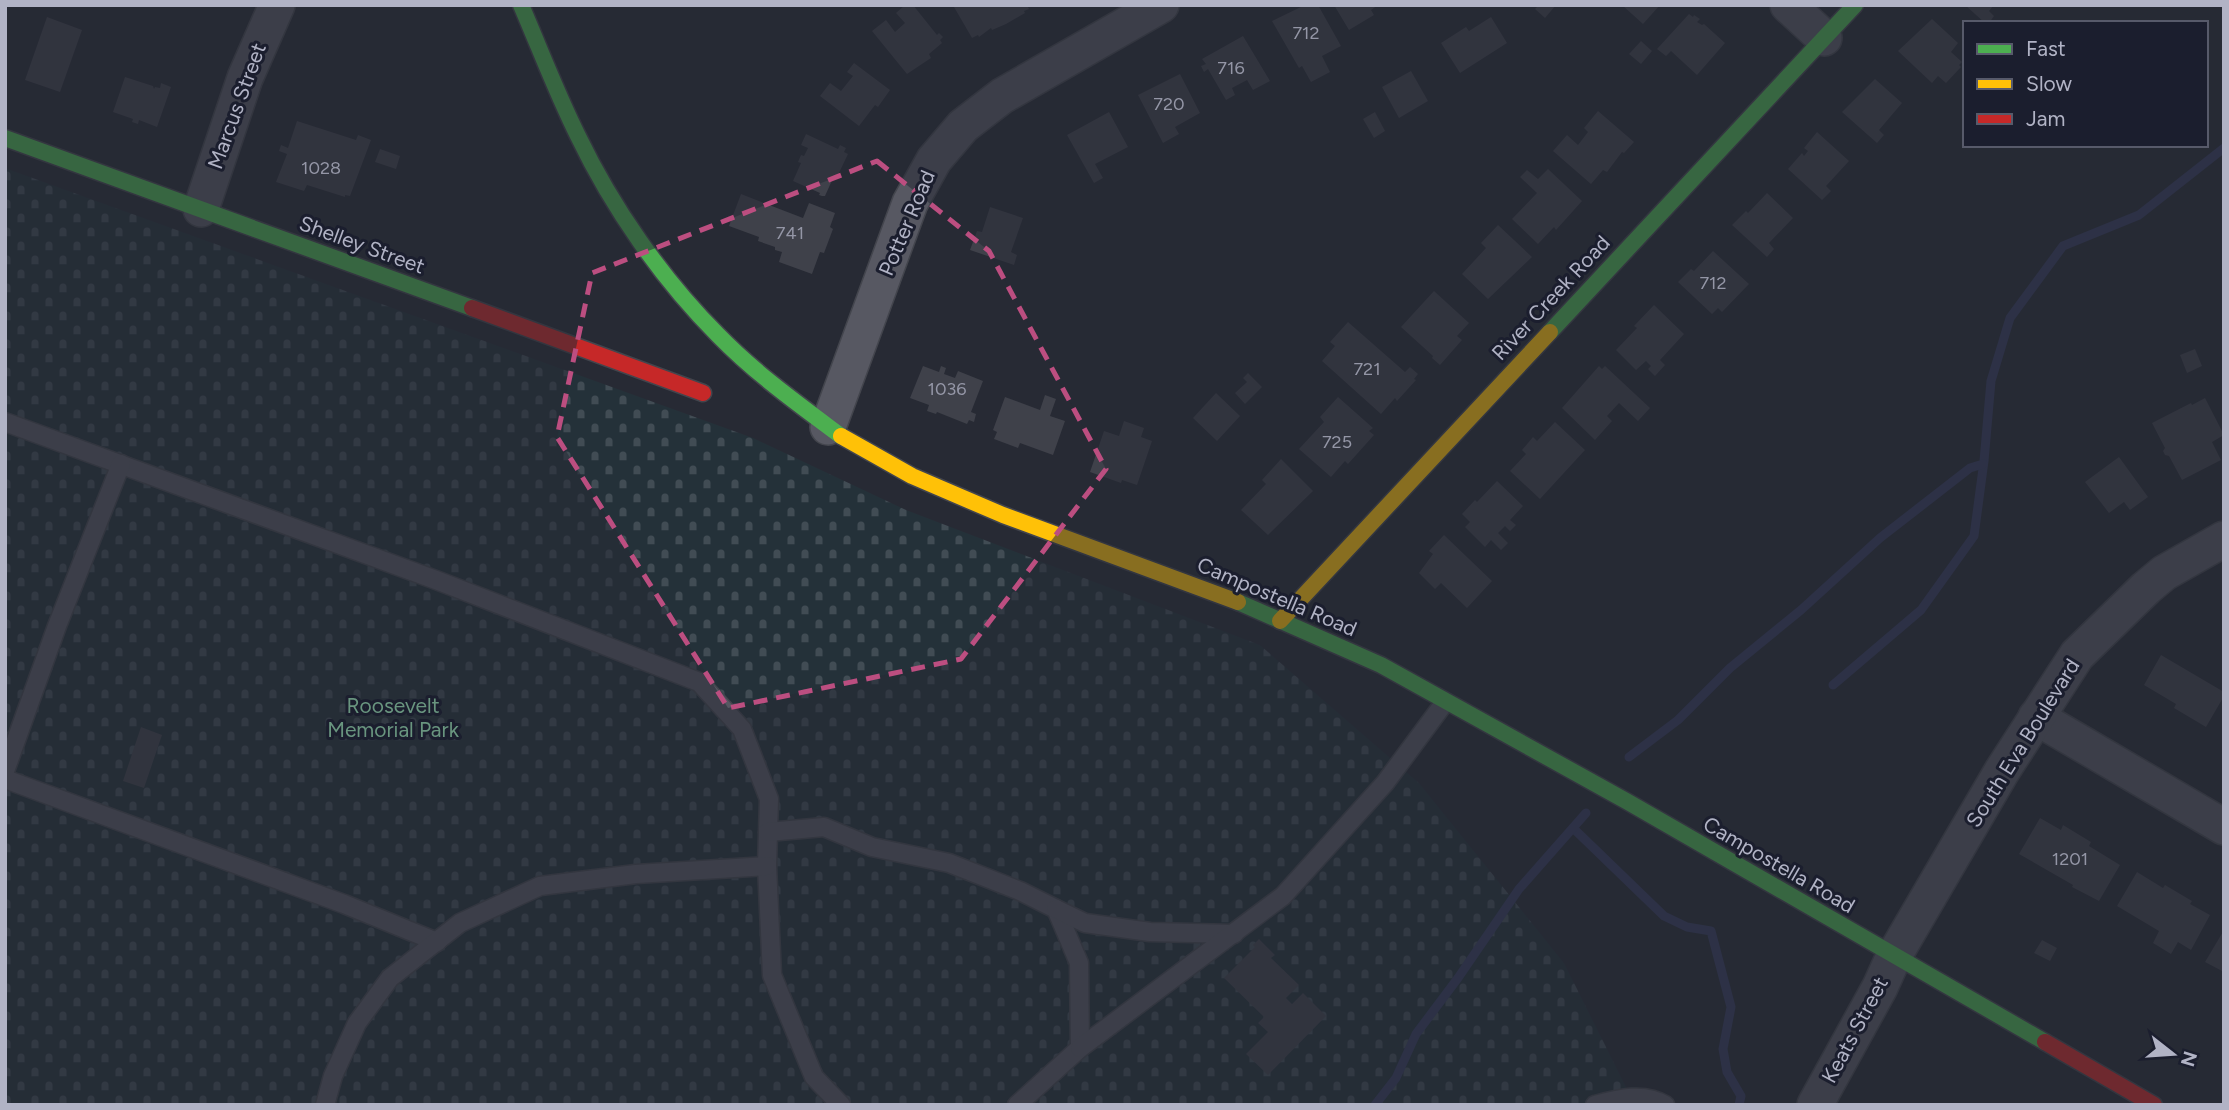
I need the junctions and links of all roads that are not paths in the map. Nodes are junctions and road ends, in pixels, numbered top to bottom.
1 (276, 5) edge
2 (522, 5) edge
3 (1161, 5) edge
4 (1788, 5) edge
5 (1854, 5) edge
6 (1824, 38) junction
7 (5, 138) edge
8 (201, 209) junction
9 (703, 393) dead end
10 (5, 422) edge
11 (828, 427) junction
12 (121, 464) junction
13 (2224, 539) edge
14 (1280, 621) junction
15 (1445, 702) junction
16 (2036, 717) junction
17 (5, 771) edge
18 (5, 779) edge
19 (2224, 827) edge
20 (768, 832) junction
21 (767, 866) junction
22 (1056, 909) junction
23 (1234, 934) junction
24 (437, 942) junction
25 (1894, 956) junction
26 (1080, 1048) junction
27 (325, 1105) edge
28 (841, 1105) edge
29 (1017, 1105) edge
30 (1595, 1105) edge
31 (1665, 1105) edge
32 (1815, 1105) edge
33 (2154, 1105) edge

1 - 8 street, Marcus Street
2 - 11 main road, Campostella Road
3 - 11 street, Potter Road
4 - 6 street
5 - 6 main road, River Creek Road
6 - 14 main road, River Creek Road
7 - 8 main road, Shelley Street
8 - 9 main road, Shelley Street
10 - 12 lane
11 - 14 main road, Campostella Road
12 - 17 lane
12 - 20 lane
13 - 16 street, South Eva Boulevard
14 - 15 main road, Campostella Road
15 - 23 lane
15 - 25 main road, Campostella Road
16 - 19 street
16 - 25 street, South Eva Boulevard
18 - 24 lane
20 - 21 lane
20 - 22 lane
21 - 24 lane
21 - 28 lane
22 - 23 lane
22 - 26 lane
23 - 26 lane
24 - 27 lane
25 - 32 street, Keats Street
25 - 33 main road, Campostella Road
26 - 29 lane
30 - 31 lane

